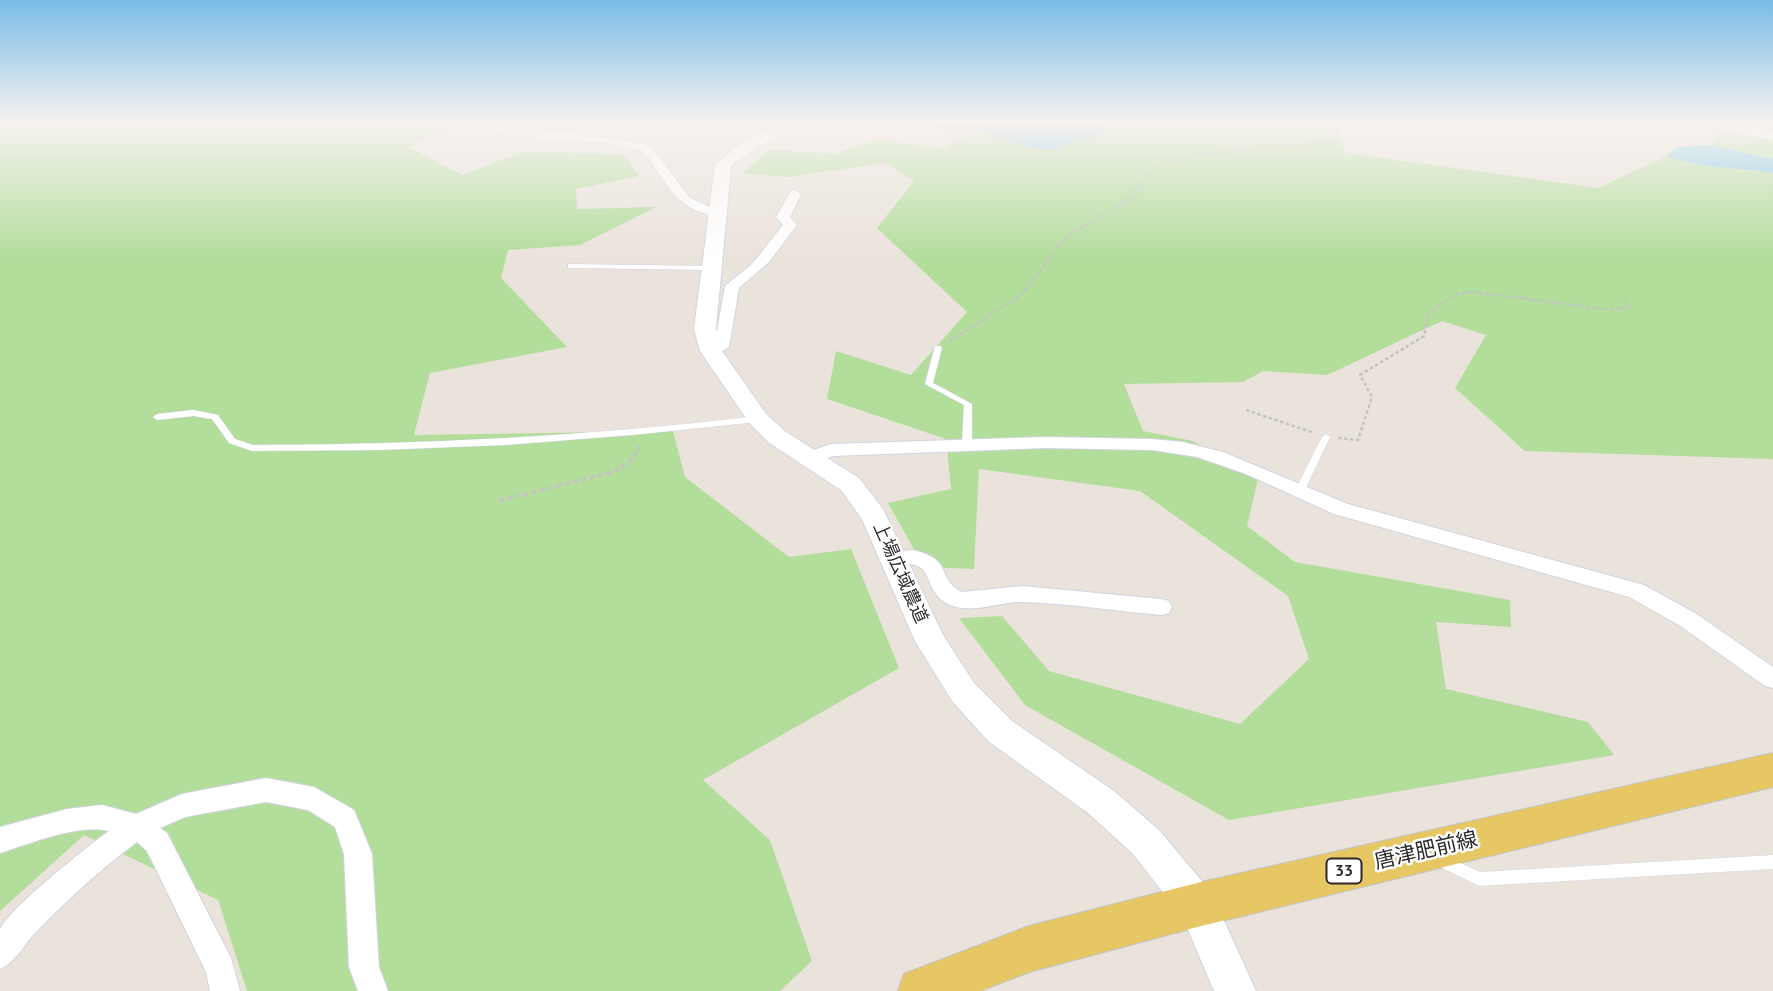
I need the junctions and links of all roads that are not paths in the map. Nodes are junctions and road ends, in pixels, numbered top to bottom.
1 (661, 167) edge
2 (723, 167) edge
3 (795, 194) dead end
4 (718, 213) junction
5 (571, 266) dead end
6 (711, 268) junction
7 (938, 348) road end
8 (711, 351) junction
9 (157, 417) dead end
10 (758, 419) junction
11 (1326, 438) road end
12 (967, 442) junction
13 (812, 457) junction
14 (1298, 492) junction
15 (893, 558) junction
16 (1161, 607) dead end
17 (1773, 679) edge
18 (1773, 770) edge
19 (137, 826) junction
20 (0, 840) edge
21 (1424, 852) junction
22 (1773, 862) edge
23 (1197, 905) junction
24 (0, 954) edge
25 (225, 991) edge
26 (373, 991) edge
27 (921, 991) edge
28 (1235, 991) edge

1 - 4 street
2 - 4 street, 上場広域農道
3 - 8 street
4 - 6 street, 上場広域農道
5 - 6 lane
6 - 8 street, 上場広域農道
7 - 12 lane
8 - 10 street, 上場広域農道
9 - 10 lane
10 - 13 street, 上場広域農道
11 - 14 lane
12 - 13 street
12 - 14 street
13 - 15 street, 上場広域農道
14 - 17 street
15 - 16 street
15 - 23 street, 上場広域農道
18 - 21 main road, 唐津肥前線 / 33
19 - 20 street
19 - 24 street
19 - 25 street
19 - 26 street
21 - 22 lane
21 - 23 main road, 唐津肥前線 / 33
23 - 27 main road, 唐津肥前線 / 33
23 - 28 street, 上場広域農道

